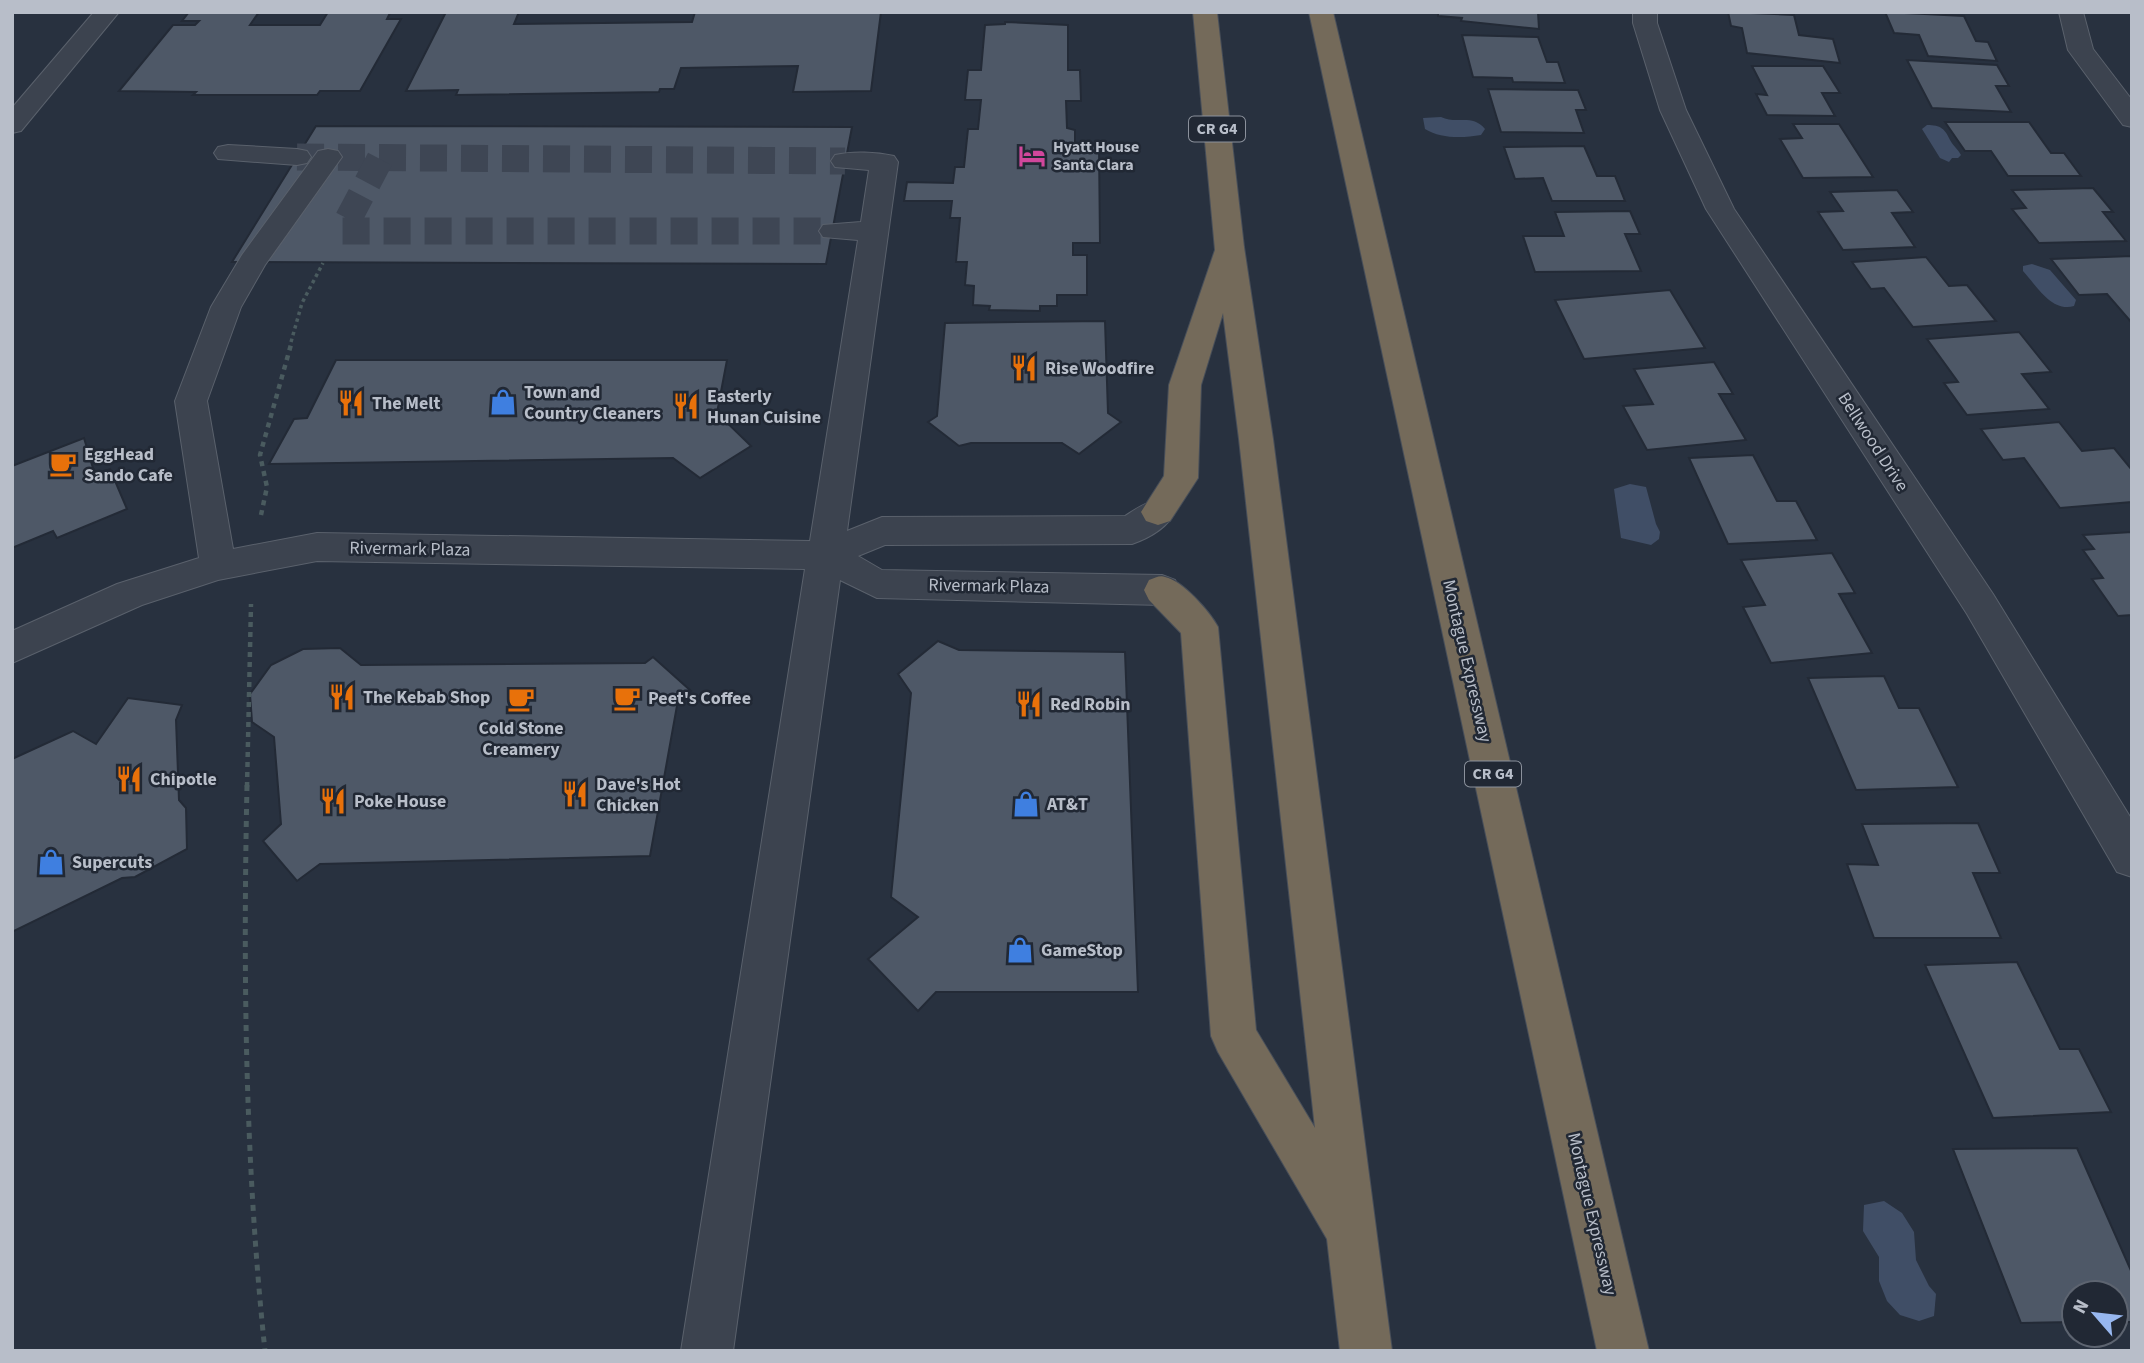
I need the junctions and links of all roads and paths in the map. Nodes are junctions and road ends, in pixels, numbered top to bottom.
1 (107, 12) edge
2 (1205, 12) edge
3 (1321, 12) edge
4 (1645, 12) edge
5 (2071, 12) edge
6 (2132, 119) edge
7 (12, 125) edge
8 (228, 153) dead end
9 (845, 161) tunnel mouth
10 (832, 231) tunnel mouth
11 (873, 231) junction
12 (1229, 247) junction
13 (323, 262) dead end
14 (1158, 512) joint
15 (825, 555) junction
16 (235, 563) junction
17 (1162, 590) joint
18 (12, 648) edge
19 (2132, 858) edge
20 (1350, 1234) junction
21 (265, 1351) edge
22 (707, 1351) edge
23 (1366, 1351) edge
24 (1623, 1351) edge

1 - 7 street
2 - 12 highway, CR G4
3 - 24 highway, Montague Expressway / CR G4
4 - 19 street, Bellwood Drive
5 - 6 street
8 - 16 street
9 - 11 street
10 - 11 street
11 - 15 street
12 - 14 highway
12 - 20 highway, CR G4
13 - 16 path
14 - 15 street, Rivermark Plaza
15 - 16 street, Rivermark Plaza
15 - 17 street, Rivermark Plaza
15 - 22 street
16 - 18 street, Rivermark Plaza
16 - 21 path
17 - 20 highway
20 - 23 highway, CR G4

